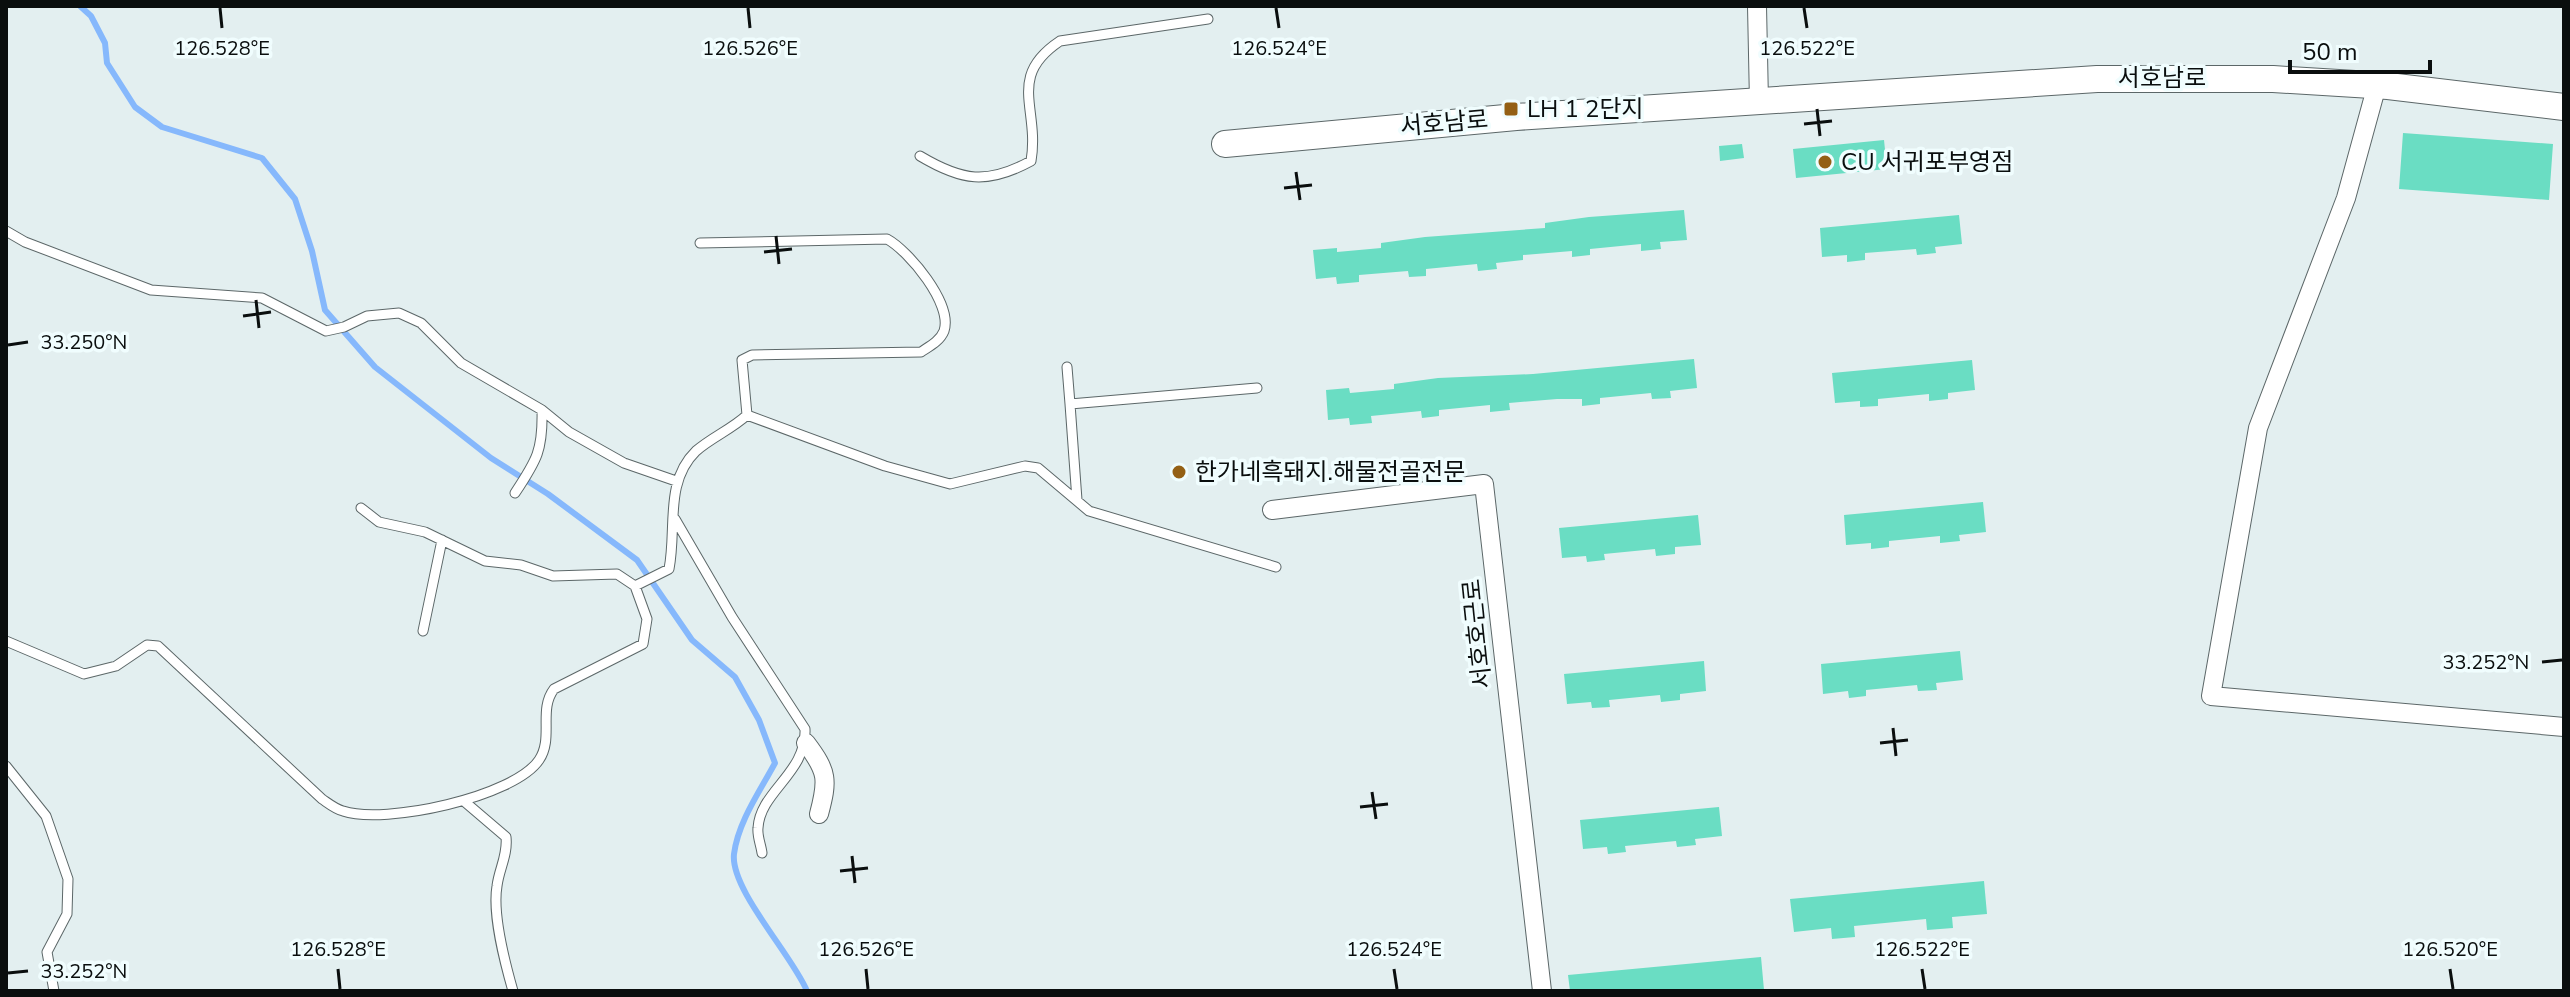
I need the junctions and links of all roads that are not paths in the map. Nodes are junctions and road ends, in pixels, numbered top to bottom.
1 (1757, 6) edge
2 (1208, 19) dead end
3 (2377, 85) junction
4 (1759, 102) junction
5 (2564, 107) edge
6 (1225, 144) dead end
7 (920, 156) dead end
8 (6, 231) edge
9 (700, 243) dead end
10 (1067, 367) dead end
11 (1257, 388) dead end
12 (1070, 404) junction
13 (542, 410) junction
14 (747, 415) junction
15 (676, 481) junction
16 (515, 493) dead end
17 (1077, 500) junction
18 (361, 508) dead end
19 (1272, 510) dead end
20 (673, 516) junction
21 (442, 540) junction
22 (1276, 567) dead end
23 (636, 585) junction
24 (423, 631) dead end
25 (6, 641) edge
26 (2564, 727) edge
27 (806, 743) junction
28 (6, 766) edge
29 (465, 802) junction
30 (819, 814) dead end
31 (762, 853) dead end
32 (54, 991) edge
33 (513, 991) edge
34 (1542, 991) edge

1 - 4 street
2 - 7 lane
3 - 4 main road, 서호남로
3 - 5 main road, 서호남로
3 - 26 street
4 - 6 main road, 서호남로
8 - 13 lane
9 - 14 lane
10 - 12 lane
11 - 12 lane
12 - 17 lane
13 - 15 lane
13 - 16 lane
14 - 15 lane
14 - 17 lane
15 - 20 lane
17 - 22 lane
18 - 21 lane
19 - 34 street, 서호호근로
20 - 23 lane
20 - 27 lane
21 - 23 lane
21 - 24 lane
23 - 29 lane
25 - 29 lane
27 - 30 street
27 - 31 lane
28 - 32 lane
29 - 33 lane

